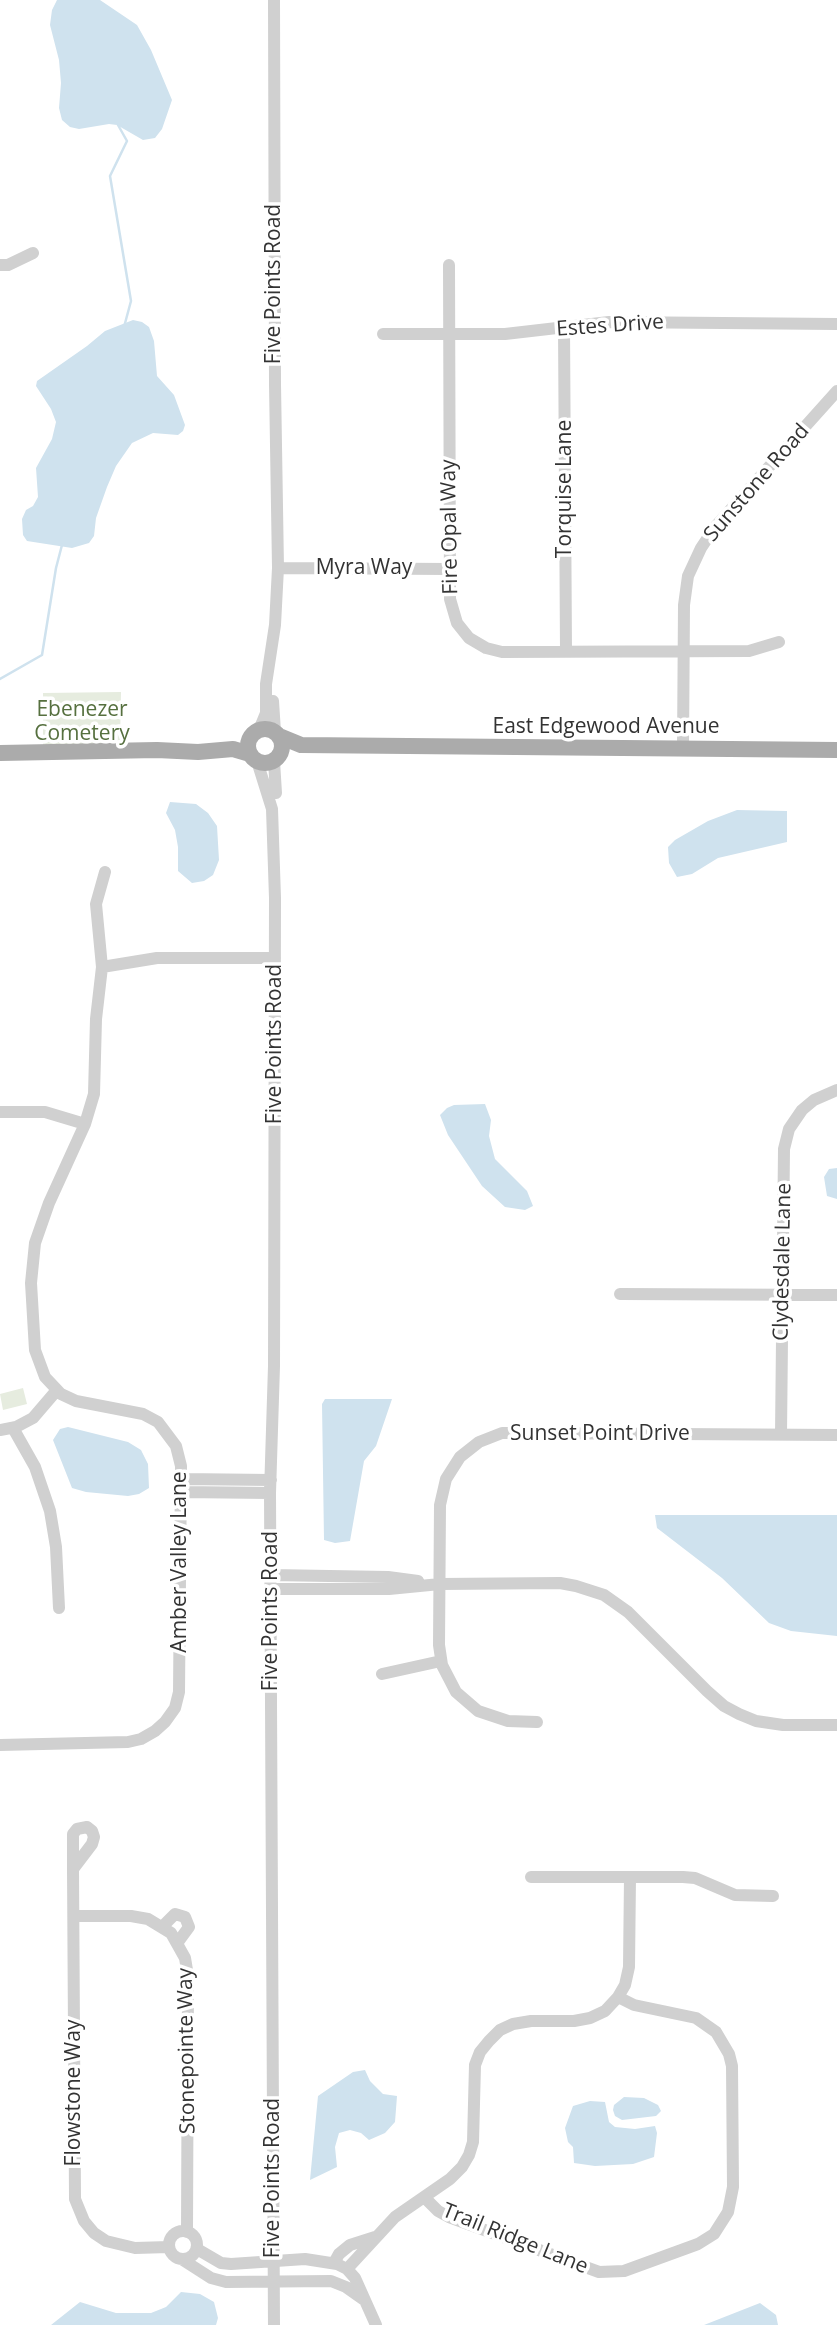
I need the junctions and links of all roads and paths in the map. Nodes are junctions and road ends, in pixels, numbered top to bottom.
1 (274, 0) edge
2 (33, 253) dead end
3 (0, 265) edge
4 (449, 265) dead end
5 (837, 324) edge
6 (564, 327) junction
7 (383, 334) dead end
8 (449, 334) junction
9 (837, 391) edge
10 (278, 568) junction
11 (449, 569) junction
12 (779, 642) dead end
13 (566, 651) junction
14 (684, 652) junction
15 (265, 746) junction
16 (683, 748) junction
17 (837, 750) edge
18 (0, 753) edge
19 (106, 872) dead end
20 (275, 958) junction
21 (102, 967) junction
22 (837, 1090) edge
23 (0, 1112) edge
24 (85, 1124) junction
25 (620, 1294) dead end
26 (782, 1295) junction
27 (837, 1295) edge
28 (57, 1390) junction
29 (7, 1429) edge
30 (781, 1434) junction
31 (837, 1435) edge
32 (181, 1485) junction
33 (271, 1487) junction
34 (271, 1575) junction
35 (440, 1584) junction
36 (271, 1589) junction
37 (59, 1608) dead end
38 (441, 1661) junction
39 (382, 1674) dead end
40 (537, 1722) dead end
41 (837, 1725) edge
42 (0, 1745) edge
43 (73, 1869) dead end
44 (531, 1877) dead end
45 (630, 1877) junction
46 (773, 1896) dead end
47 (74, 1916) junction
48 (163, 1926) junction
49 (178, 1942) junction
50 (618, 1997) junction
51 (424, 2197) junction
52 (187, 2232) junction
53 (378, 2235) junction
54 (169, 2246) junction
55 (197, 2249) junction
56 (183, 2260) junction
57 (274, 2262) junction
58 (334, 2263) junction
59 (347, 2269) junction
60 (274, 2282) junction
61 (363, 2299) junction
62 (274, 2325) edge
63 (376, 2325) edge

1 - 10 street, Five Points Road
2 - 3 street
4 - 8 street, Fire Opal Way
5 - 6 street, Estes Drive
6 - 8 street, Estes Drive
6 - 13 street, Torquise Lane
7 - 8 street, Estes Drive
8 - 11 street, Fire Opal Way
9 - 14 street, Sunstone Road
10 - 11 street, Myra Way
10 - 15 street, Five Points Road
11 - 13 street, Fire Opal Way
12 - 14 street, Fire Opal Way
13 - 14 street, Fire Opal Way
14 - 16 street, Sunstone Road
15 - 16 main road, East Edgewood Avenue
15 - 18 main road, East Edgewood Avenue
15 - 20 street, Five Points Road
16 - 17 main road, East Edgewood Avenue
19 - 21 street
20 - 21 street
20 - 33 street, Five Points Road
21 - 24 street
22 - 26 street, Clydesdale Lane
23 - 24 street
24 - 28 street
25 - 26 street
26 - 27 street
26 - 30 street, Clydesdale Lane
28 - 29 street
28 - 32 street, Amber Valley Lane
29 - 37 street
30 - 31 street, Sunset Point Drive
30 - 35 street, Sunset Point Drive
32 - 33 street
32 - 42 street, Amber Valley Lane
33 - 34 street, Five Points Road
34 - 35 street
34 - 36 street, Five Points Road
35 - 36 street
35 - 38 street, Sunset Point Drive
35 - 41 street
36 - 57 street, Five Points Road
38 - 39 street
38 - 40 street
43 - 47 street, Flowstone Way
44 - 45 street
45 - 46 street
45 - 50 street
47 - 48 street
47 - 54 street, Flowstone Way
48 - 49 street, Stonepointe Way
48 - 49 street
49 - 52 street, Stonepointe Way
50 - 51 street
50 - 51 street, Trail Ridge Lane
51 - 53 street
52 - 54 street
52 - 55 street
53 - 58 street
53 - 59 street
54 - 56 street
55 - 56 street
55 - 57 street
56 - 60 street
57 - 58 street
57 - 60 street, Five Points Road
58 - 59 street
59 - 61 street
60 - 61 street
60 - 62 street, Five Points Road
61 - 63 street

